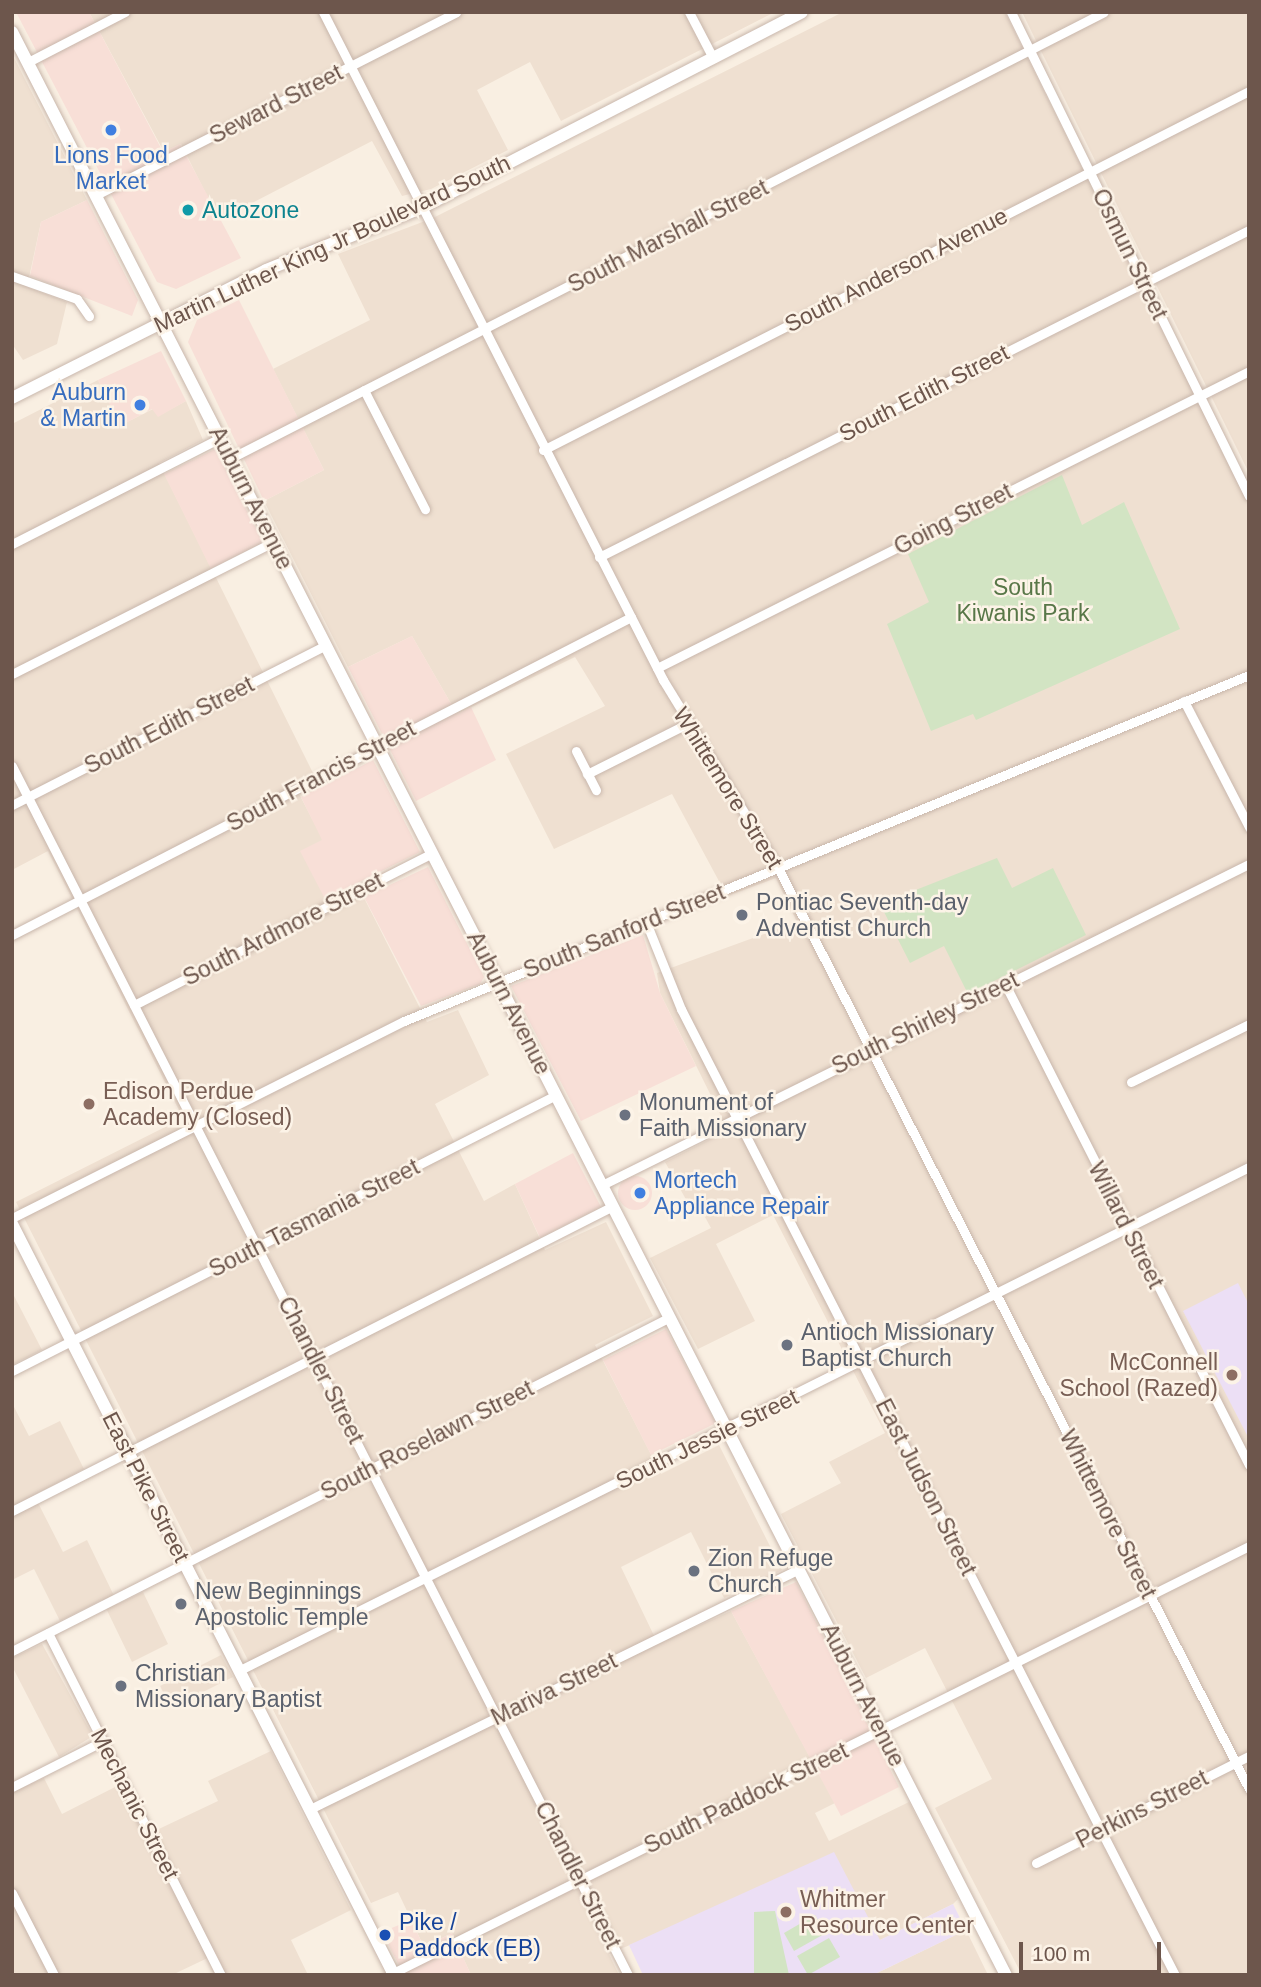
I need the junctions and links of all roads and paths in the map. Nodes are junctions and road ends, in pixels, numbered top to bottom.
1 (125, 12) edge
2 (323, 12) edge
3 (456, 12) edge
4 (689, 12) edge
5 (802, 12) edge
6 (1011, 12) edge
7 (1104, 12) edge
8 (12, 32) edge
9 (1030, 50) junction
10 (713, 58) junction
11 (28, 62) junction
12 (350, 66) junction
13 (1249, 91) edge
14 (1089, 171) junction
15 (96, 195) junction
16 (421, 208) junction
17 (1249, 230) edge
18 (12, 276) edge
19 (1144, 283) junction
20 (89, 316) dead end
21 (163, 321) junction
22 (481, 330) junction
23 (1249, 371) edge
24 (364, 390) junction
25 (1199, 396) junction
26 (12, 398) edge
27 (220, 438) junction
28 (543, 450) junction
29 (231, 458) junction
30 (1249, 496) edge
31 (425, 509) dead end
32 (273, 542) junction
33 (12, 544) edge
34 (599, 557) junction
35 (631, 617) junction
36 (326, 645) junction
37 (657, 667) junction
38 (12, 674) edge
39 (1249, 675) edge
40 (1184, 701) junction
41 (687, 724) junction
42 (378, 747) junction
43 (576, 751) dead end
44 (12, 766) edge
45 (587, 774) junction
46 (596, 790) dead end
47 (28, 797) junction
48 (12, 804) edge
49 (1249, 827) edge
50 (432, 853) junction
51 (1249, 864) edge
52 (778, 868) junction
53 (81, 900) junction
54 (646, 922) junction
55 (12, 935) edge
56 (498, 983) junction
57 (1005, 984) junction
58 (134, 1005) junction
59 (1249, 1024) edge
60 (870, 1050) junction
61 (1131, 1082) dead end
62 (556, 1095) junction
63 (737, 1117) junction
64 (196, 1124) junction
65 (1249, 1167) edge
66 (601, 1185) junction
67 (613, 1206) junction
68 (12, 1218) edge
69 (12, 1224) edge
70 (1127, 1228) junction
71 (258, 1246) junction
72 (995, 1294) junction
73 (670, 1317) junction
74 (71, 1340) junction
75 (314, 1357) junction
76 (861, 1362) junction
77 (12, 1371) edge
78 (727, 1429) junction
79 (128, 1452) junction
80 (1249, 1465) edge
81 (371, 1469) junction
82 (12, 1511) edge
83 (1249, 1546) edge
84 (185, 1563) junction
85 (799, 1569) junction
86 (427, 1578) junction
87 (1150, 1595) junction
88 (48, 1633) junction
89 (12, 1651) edge
90 (1016, 1663) junction
91 (240, 1670) junction
92 (498, 1717) junction
93 (881, 1730) junction
94 (103, 1741) junction
95 (1249, 1756) edge
96 (1235, 1763) junction
97 (12, 1787) edge
98 (1249, 1789) edge
99 (310, 1809) junction
100 (1102, 1830) junction
101 (1036, 1863) dead end
102 (581, 1880) junction
103 (12, 1893) edge
104 (392, 1974) edge
105 (54, 1975) edge
106 (221, 1975) edge
107 (628, 1975) edge
108 (1006, 1975) edge
109 (1175, 1975) edge

1 - 11 street
2 - 12 street, Whittemore Street
3 - 12 street, Seward Street
4 - 10 street
5 - 10 main road, Martin Luther King Jr Boulevard South
6 - 9 street, Osmun Street
7 - 9 street, South Marshall Street
8 - 11 main road, Auburn Avenue
9 - 14 street, Osmun Street
9 - 22 street, South Marshall Street
10 - 16 main road, Martin Luther King Jr Boulevard South
11 - 15 main road, Auburn Avenue
12 - 15 street, Seward Street
12 - 16 street, Whittemore Street
13 - 14 street, South Anderson Avenue
14 - 19 street, Osmun Street
14 - 28 street, South Anderson Avenue
15 - 21 main road, Auburn Avenue
16 - 21 main road, Martin Luther King Jr Boulevard South
16 - 22 street, Whittemore Street
17 - 19 street, South Edith Street
18 - 20 street
19 - 25 street, Osmun Street
19 - 34 street, South Edith Street
21 - 26 main road, Martin Luther King Jr Boulevard South
21 - 27 main road, Auburn Avenue
22 - 24 street, South Marshall Street
22 - 28 street, Whittemore Street
23 - 25 street, Going Street
24 - 29 street, South Marshall Street
24 - 31 street
25 - 30 street, Osmun Street
25 - 37 street, Going Street
27 - 29 main road, Auburn Avenue
27 - 33 street
28 - 34 street, Whittemore Street
29 - 32 main road, Auburn Avenue
32 - 36 main road, Auburn Avenue
32 - 38 street
34 - 35 street, Whittemore Street
35 - 37 street, Whittemore Street
35 - 42 street, South Francis Street
36 - 42 main road, Auburn Avenue
36 - 47 street, South Edith Street
37 - 41 street, Whittemore Street
39 - 40 street, South Sanford Street
40 - 49 street
40 - 52 street, South Sanford Street
41 - 45 street
41 - 52 street, Whittemore Street
42 - 50 main road, Auburn Avenue
42 - 53 street, South Francis Street
43 - 45 street
44 - 47 street, Chandler Street
45 - 46 street
47 - 48 street, South Edith Street
47 - 53 street, Chandler Street
50 - 56 main road, Auburn Avenue
50 - 58 street, South Ardmore Street
51 - 57 street, South Shirley Street
52 - 54 street, South Sanford Street
52 - 60 street, Whittemore Street
53 - 55 street, South Francis Street
53 - 58 street, Chandler Street
54 - 56 street, South Sanford Street
54 - 63 street, East Judson Street
56 - 62 main road, Auburn Avenue
56 - 64 street, South Sanford Street
57 - 60 street, South Shirley Street
57 - 70 street, Willard Street
58 - 64 street, Chandler Street
59 - 61 street
60 - 63 street, South Shirley Street
60 - 72 street, Whittemore Street
62 - 66 main road, Auburn Avenue
62 - 71 street, South Tasmania Street
63 - 66 street, South Shirley Street
63 - 76 street, East Judson Street
64 - 68 street, South Sanford Street
64 - 71 street, Chandler Street
65 - 70 street, South Jessie Street
66 - 67 main road, Auburn Avenue
67 - 73 main road, Auburn Avenue
67 - 75 street
69 - 74 main road, East Pike Street
70 - 72 street, South Jessie Street
70 - 80 street, Willard Street
71 - 74 street, South Tasmania Street
71 - 75 street, Chandler Street
72 - 76 street, South Jessie Street
72 - 87 street, Whittemore Street
73 - 78 main road, Auburn Avenue
73 - 81 street, South Roselawn Street
74 - 77 street, South Tasmania Street
74 - 79 main road, East Pike Street
75 - 79 street
75 - 81 street, Chandler Street
76 - 78 street, South Jessie Street
76 - 90 street, East Judson Street
78 - 85 main road, Auburn Avenue
78 - 86 street, South Jessie Street
79 - 82 street
79 - 84 main road, East Pike Street
81 - 84 street, South Roselawn Street
81 - 86 street, Chandler Street
83 - 87 street, South Paddock Street
84 - 88 street, South Roselawn Street
84 - 91 main road, East Pike Street
85 - 92 street, Mariva Street
85 - 93 main road, Auburn Avenue
86 - 91 street, South Jessie Street
86 - 92 street, Chandler Street
87 - 90 street, South Paddock Street
87 - 96 street, Whittemore Street
88 - 89 street, South Roselawn Street
88 - 94 street, Mechanic Street
90 - 93 street, South Paddock Street
90 - 100 street, East Judson Street
91 - 99 main road, East Pike Street
92 - 99 street, Mariva Street
92 - 102 street, Chandler Street
93 - 102 street, South Paddock Street
93 - 108 main road, Auburn Avenue
94 - 97 street
94 - 106 street, Mechanic Street
95 - 96 street, Perkins Street
96 - 98 street, Whittemore Street
96 - 100 street, Perkins Street
99 - 104 main road, East Pike Street
100 - 101 street, Perkins Street
100 - 109 street, East Judson Street
102 - 104 street, South Paddock Street
102 - 107 street, Chandler Street
103 - 105 street

